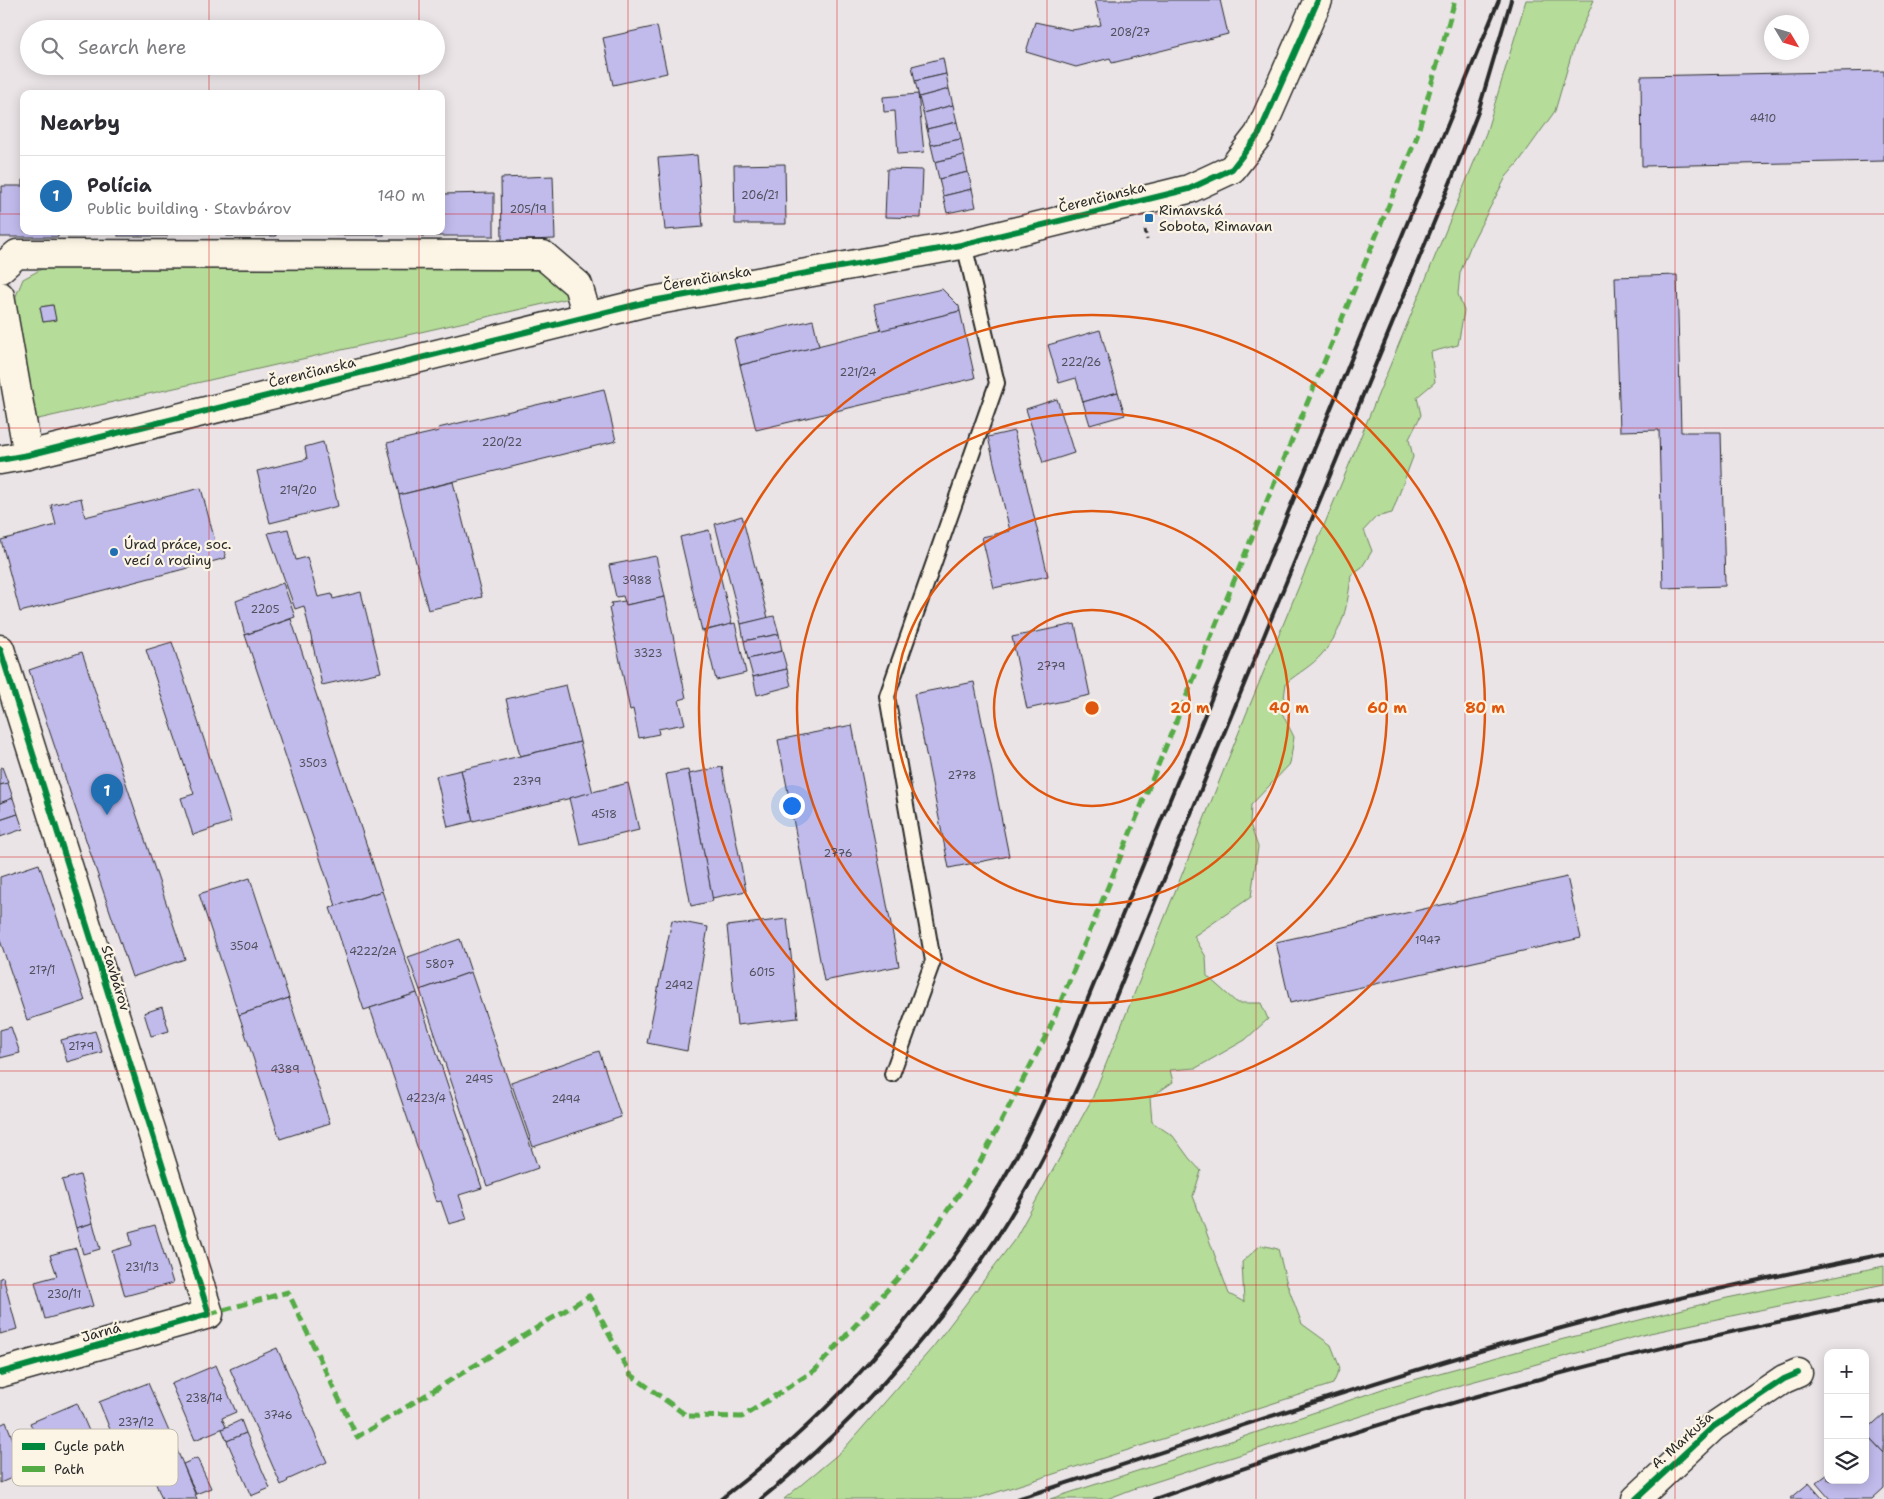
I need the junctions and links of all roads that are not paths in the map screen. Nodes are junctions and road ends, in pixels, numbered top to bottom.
1 (1318, 0) edge
2 (964, 244) junction
3 (0, 269) edge
4 (0, 296) edge
5 (587, 316) junction
6 (28, 455) junction
7 (0, 460) edge
8 (0, 649) edge
9 (892, 1074) dead end
10 (209, 1314) joint
11 (0, 1373) edge
12 (1798, 1373) dead end
13 (1636, 1499) edge

1 - 2 street, Čerenčianska
2 - 5 street, Čerenčianska
2 - 9 lane
3 - 5 street
4 - 6 street
5 - 6 street, Čerenčianska
6 - 7 street, Čerenčianska
8 - 10 street, Stavbárov
10 - 11 street, Jarná
12 - 13 street, A. Markuša

